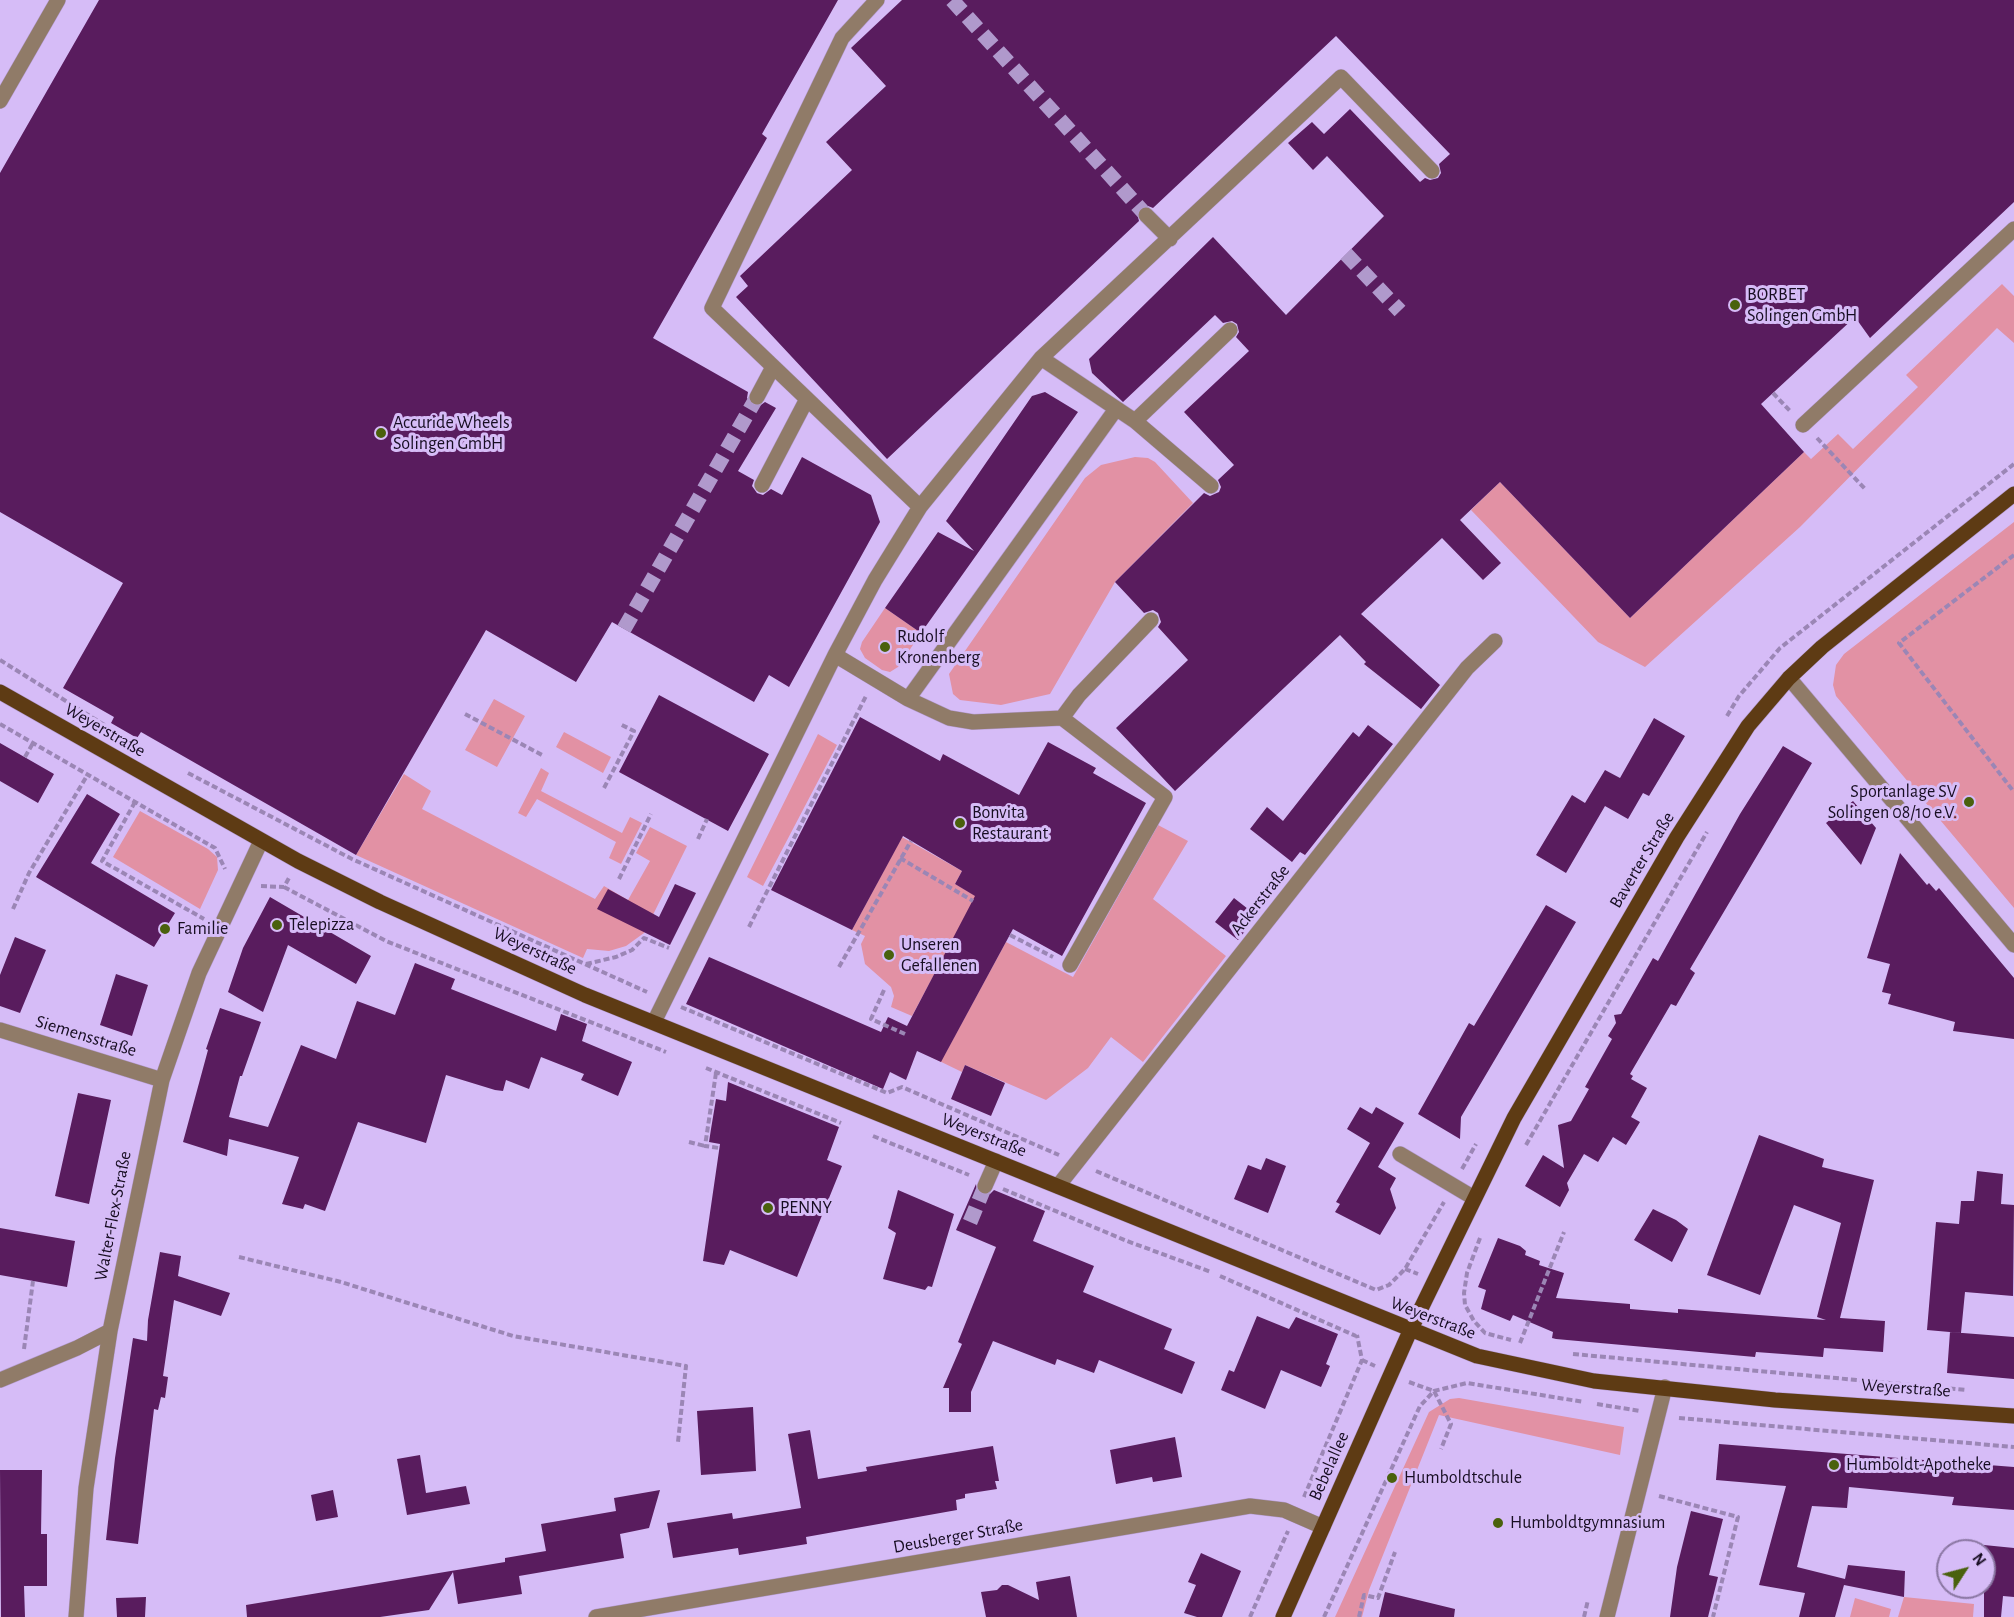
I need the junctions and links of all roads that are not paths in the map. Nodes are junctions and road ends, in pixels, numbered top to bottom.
1 (58, 0) edge
2 (877, 0) edge
3 (0, 101) edge
4 (1432, 171) dead end
5 (1146, 215) tunnel mouth
6 (2014, 229) edge
7 (1170, 239) junction
8 (1230, 330) dead end
9 (1041, 358) junction
10 (774, 367) junction
11 (757, 398) tunnel mouth
12 (807, 399) junction
13 (1116, 409) junction
14 (1135, 421) junction
15 (1803, 424) road end
16 (762, 485) dead end
17 (1211, 486) dead end
18 (2014, 494) edge
19 (920, 507) junction
20 (1151, 620) dead end
21 (1495, 641) dead end
22 (835, 655) junction
23 (1789, 678) junction
24 (0, 692) edge
25 (908, 699) junction
26 (1062, 718) junction
27 (261, 841) junction
28 (2014, 945) edge
29 (1070, 965) road end
30 (654, 1022) junction
31 (0, 1030) edge
32 (162, 1080) junction
33 (1400, 1154) dead end
34 (996, 1161) junction
35 (986, 1184) tunnel mouth
36 (1058, 1186) junction
37 (1474, 1198) junction
38 (1410, 1330) junction
39 (110, 1331) junction
40 (0, 1380) edge
41 (1665, 1386) junction
42 (2014, 1416) edge
43 (1323, 1527) junction
44 (76, 1617) edge
45 (596, 1617) edge
46 (1283, 1617) edge
47 (1607, 1617) edge

1 - 3 street
2 - 10 street
4 - 7 street
5 - 7 street
6 - 15 street
7 - 9 street
8 - 14 street
9 - 13 street
9 - 19 street
10 - 11 street
10 - 12 street
12 - 16 street
12 - 19 street
13 - 14 street
13 - 25 street
14 - 17 street
18 - 23 main road, Baverter Straße
19 - 22 street
20 - 26 street
21 - 36 street, Ackerstraße
22 - 25 street
22 - 30 street
23 - 28 street
23 - 37 main road, Baverter Straße
24 - 27 main road, Weyerstraße
25 - 26 street
26 - 29 street
27 - 30 main road, Weyerstraße
27 - 32 street, Walter-Flex-Straße
30 - 34 main road, Weyerstraße
31 - 32 street, Siemensstraße
32 - 39 street, Walter-Flex-Straße
33 - 37 street
34 - 35 street
34 - 36 main road, Weyerstraße
36 - 38 main road, Weyerstraße
37 - 38 main road, Baverter Straße
38 - 41 main road, Weyerstraße
38 - 43 main road, Bebelallee
39 - 40 street
39 - 44 street, Walter-Flex-Straße
41 - 42 main road, Weyerstraße
41 - 47 street
43 - 45 street, Deusberger Straße
43 - 46 main road, Bebelallee

